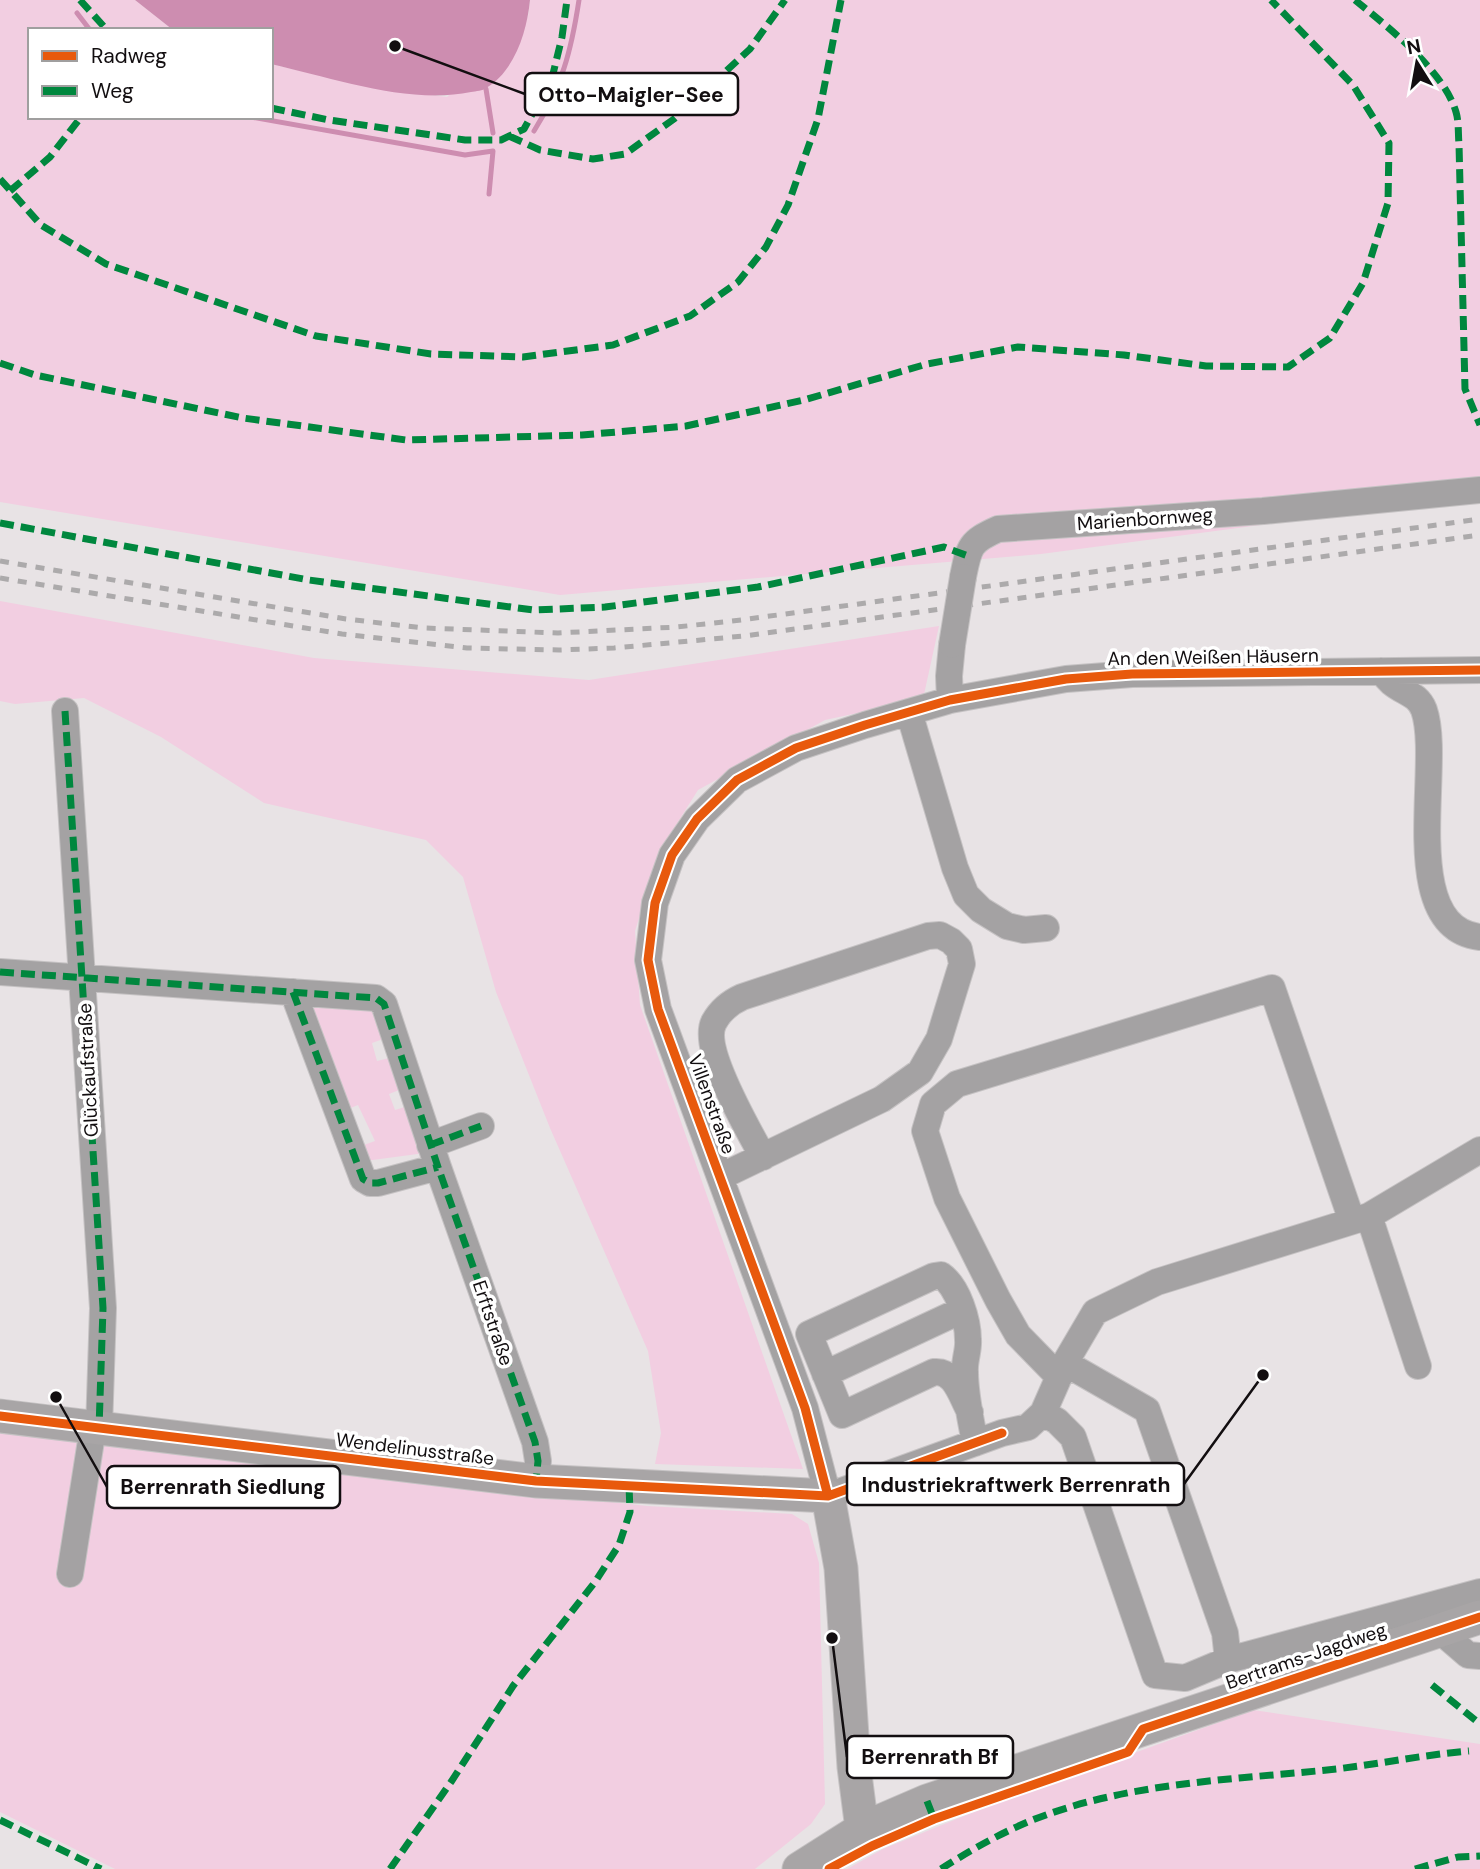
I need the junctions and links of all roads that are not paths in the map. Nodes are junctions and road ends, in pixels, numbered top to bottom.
1 (1480, 490) edge
2 (1480, 670) edge
3 (1381, 671) junction
4 (950, 701) junction
5 (65, 711) dead end
6 (909, 712) junction
7 (1046, 928) dead end
8 (1480, 937) edge
9 (0, 972) edge
10 (83, 977) junction
11 (293, 992) junction
12 (481, 1126) dead end
13 (1480, 1150) edge
14 (434, 1156) junction
15 (762, 1157) junction
16 (720, 1177) junction
17 (1360, 1219) junction
18 (962, 1310) junction
19 (1419, 1366) dead end
20 (1062, 1370) junction
21 (825, 1374) junction
22 (970, 1412) junction
23 (1043, 1413) junction
24 (0, 1416) edge
25 (96, 1429) junction
26 (975, 1443) junction
27 (536, 1481) junction
28 (828, 1496) junction
29 (70, 1574) dead end
30 (1480, 1592) edge
31 (1480, 1618) edge
32 (1438, 1630) junction
33 (1480, 1656) edge
34 (1228, 1660) junction
35 (862, 1829) junction
36 (799, 1869) edge

1 - 4 street, Marienbornweg, bridge
2 - 3 street, An den Weißen Häusern
3 - 4 street, An den Weißen Häusern
3 - 8 street
4 - 6 street, Villenstraße
5 - 10 street, Glückaufstraße
6 - 7 street
6 - 16 street, Villenstraße
9 - 10 street, Erftstraße
10 - 11 street, Erftstraße
10 - 25 street, Glückaufstraße
11 - 14 street, Erftstraße
11 - 14 street
12 - 14 street
13 - 17 street
14 - 27 street, Erftstraße
15 - 15 street
15 - 16 street
16 - 28 street, Villenstraße
17 - 19 street
17 - 20 street
17 - 20 street
18 - 21 street
18 - 21 street
18 - 22 street
20 - 23 street
20 - 34 street
21 - 22 street
22 - 26 street
23 - 26 street
23 - 34 street
24 - 25 main road, Wendelinusstraße
25 - 27 main road, Wendelinusstraße
25 - 29 street, Glückaufstraße
26 - 28 street
27 - 28 main road, Wendelinusstraße
28 - 35 main road, Villenstraße
30 - 34 street
31 - 32 main road, Bertrams-Jagdweg
32 - 33 street
32 - 35 main road, Bertrams-Jagdweg
35 - 36 main road, Bertrams-Jagdweg

